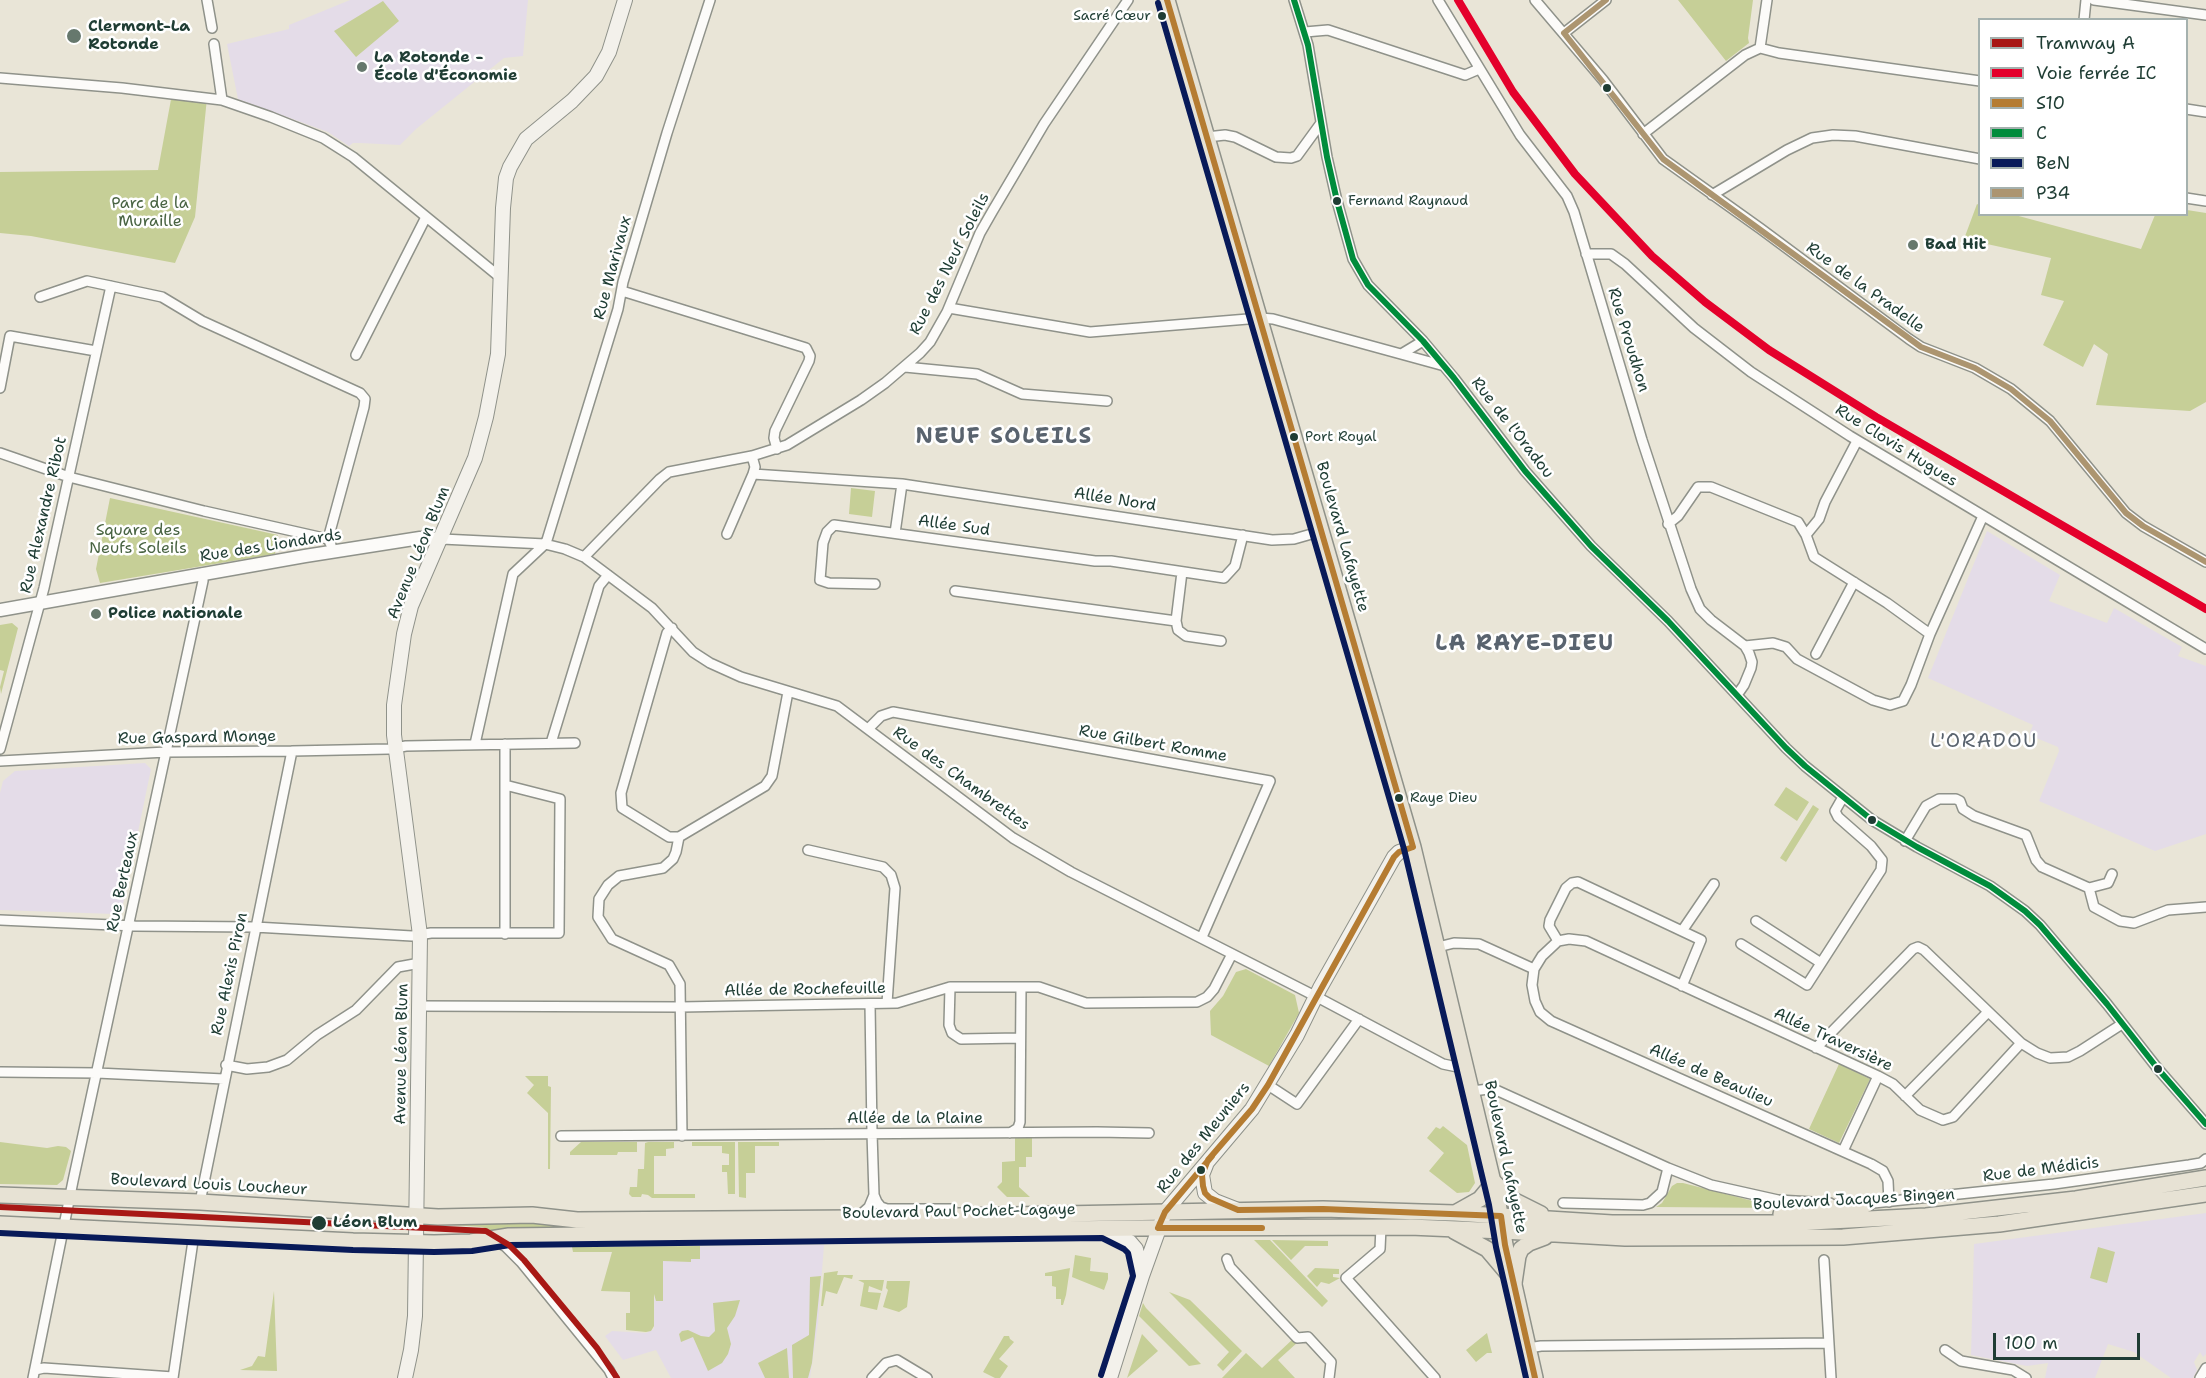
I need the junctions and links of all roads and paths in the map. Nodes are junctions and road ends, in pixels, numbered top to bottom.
1 (207, 0) edge
2 (626, 0) edge
3 (710, 0) edge
4 (1128, 0) edge
5 (1167, 0) edge
6 (1294, 0) edge
7 (1438, 0) edge
8 (1535, 0) edge
9 (1606, 0) edge
10 (1767, 0) edge
11 (2086, 0) edge
12 (2094, 0) edge
13 (2206, 15) edge
14 (2084, 18) edge
15 (212, 28) dead end
16 (1305, 32) junction
17 (1564, 33) junction
18 (214, 44) dead end
19 (1760, 48) junction
20 (1479, 69) junction
21 (0, 78) edge
22 (1978, 81) edge
23 (222, 100) junction
24 (2188, 109) edge
25 (2206, 112) edge
26 (1321, 123) junction
27 (1643, 134) junction
28 (1207, 137) junction
29 (1978, 159) edge
30 (1712, 195) junction
31 (2188, 198) edge
32 (2206, 201) edge
33 (426, 217) junction
34 (1586, 254) junction
35 (501, 278) junction
36 (111, 286) junction
37 (622, 291) junction
38 (40, 297) dead end
39 (949, 308) junction
40 (1260, 318) junction
41 (1423, 341) junction
42 (96, 351) junction
43 (1403, 353) junction
44 (356, 355) dead end
45 (1442, 365) junction
46 (905, 367) junction
47 (0, 388) edge
48 (1107, 401) dead end
49 (1857, 441) junction
50 (777, 449) junction
51 (0, 453) edge
52 (752, 456) junction
53 (753, 474) junction
54 (69, 477) junction
55 (902, 484) junction
56 (1983, 516) junction
57 (1668, 524) junction
58 (1322, 531) junction
59 (895, 533) junction
60 (727, 534) dead end
61 (1243, 535) junction
62 (1806, 535) junction
63 (328, 539) junction
64 (441, 539) junction
65 (545, 544) junction
66 (333, 552) junction
67 (584, 557) junction
68 (2206, 562) edge
69 (1182, 572) junction
70 (203, 573) junction
71 (608, 576) junction
72 (1854, 582) junction
73 (875, 584) dead end
74 (955, 591) dead end
75 (40, 603) junction
76 (0, 610) edge
77 (1176, 621) junction
78 (672, 628) junction
79 (1930, 634) junction
80 (1221, 640) dead end
81 (1745, 646) junction
82 (2206, 650) edge
83 (1816, 654) dead end
84 (788, 692) junction
85 (1737, 695) junction
86 (868, 729) junction
87 (551, 743) junction
88 (575, 743) dead end
89 (475, 744) junction
90 (504, 744) junction
91 (395, 747) junction
92 (0, 749) edge
93 (292, 751) junction
94 (166, 752) junction
95 (0, 761) edge
96 (505, 784) junction
97 (1843, 797) junction
98 (679, 837) junction
99 (1905, 841) junction
100 (1413, 847) junction
101 (808, 850) dead end
102 (2112, 874) dead end
103 (1714, 884) dead end
104 (2089, 888) junction
105 (2206, 907) edge
106 (0, 920) edge
107 (1756, 921) dead end
108 (129, 926) junction
109 (255, 927) junction
110 (1682, 931) junction
111 (505, 934) junction
112 (420, 935) junction
113 (1202, 938) junction
114 (1558, 941) junction
115 (1741, 944) dead end
116 (1438, 947) junction
117 (1232, 954) junction
118 (420, 963) junction
119 (1821, 963) junction
120 (1534, 969) junction
121 (1682, 986) junction
122 (950, 987) junction
123 (1021, 987) junction
124 (1317, 996) junction
125 (887, 1003) junction
126 (870, 1004) junction
127 (419, 1006) junction
128 (681, 1007) junction
129 (1988, 1012) junction
130 (1359, 1019) junction
131 (2122, 1024) junction
132 (1020, 1038) junction
133 (2022, 1043) junction
134 (1816, 1048) junction
135 (226, 1065) junction
136 (1467, 1069) junction
137 (0, 1072) edge
138 (97, 1073) junction
139 (1878, 1076) junction
140 (224, 1079) junction
141 (1268, 1085) junction
142 (1472, 1091) junction
143 (1905, 1096) junction
144 (2206, 1124) edge
145 (872, 1133) junction
146 (1149, 1133) dead end
147 (1010, 1134) junction
148 (561, 1136) dead end
149 (682, 1136) junction
150 (1843, 1151) junction
151 (2206, 1159) edge
152 (1208, 1160) junction
153 (1668, 1168) junction
154 (2206, 1178) edge
155 (1494, 1182) junction
156 (0, 1194) edge
157 (2206, 1194) edge
158 (874, 1195) junction
159 (69, 1198) junction
160 (200, 1202) junction
161 (1889, 1202) junction
162 (1563, 1203) dead end
163 (1867, 1204) junction
164 (1238, 1210) junction
165 (1165, 1212) junction
166 (1455, 1213) junction
167 (416, 1214) junction
168 (981, 1215) junction
169 (857, 1217) junction
170 (1558, 1220) junction
171 (1734, 1223) junction
172 (0, 1224) edge
173 (1502, 1224) junction
174 (64, 1226) junction
175 (1381, 1227) junction
176 (1158, 1228) junction
177 (1450, 1228) junction
178 (1104, 1229) junction
179 (194, 1234) junction
180 (1551, 1235) junction
181 (494, 1239) junction
182 (416, 1242) junction
183 (1227, 1259) dead end
184 (1824, 1260) dead end
185 (1142, 1276) junction
186 (1514, 1283) junction
187 (1829, 1343) junction
188 (1528, 1348) junction
189 (1946, 1350) dead end
190 (2206, 1368) edge
191 (34, 1374) edge
192 (1533, 1377) edge
193 (173, 1378) edge
194 (405, 1378) edge
195 (613, 1378) edge
196 (872, 1378) edge
197 (927, 1378) edge
198 (1110, 1378) edge
199 (1329, 1378) edge
200 (1435, 1378) edge
201 (1831, 1378) edge
202 (2026, 1378) edge
203 (2200, 1378) edge

1 - 15 street
2 - 35 main road, Avenue Léon Blum
3 - 37 street, Rue Marivaux
4 - 39 street, Rue des Neuf Soleils
5 - 28 main road, Boulevard Lafayette
6 - 16 street, Rue de l'Oradou
7 - 20 street, Rue Proudhon
8 - 17 street, Rue de la Pradelle
9 - 17 street
10 - 19 street
11 - 14 street
12 - 13 street
16 - 20 street
16 - 26 street, Rue de l'Oradou
17 - 27 street, Rue de la Pradelle
18 - 23 street
19 - 22 street
19 - 27 street
20 - 34 street, Rue Proudhon
21 - 23 street
23 - 33 street
24 - 25 street
26 - 28 street
26 - 41 street, Rue de l'Oradou
27 - 30 street, Rue de la Pradelle
28 - 40 main road, Boulevard Lafayette
29 - 30 street
30 - 68 street, Rue de la Pradelle
31 - 32 street
33 - 35 street
33 - 44 street
34 - 49 street, Rue Clovis Hugues
34 - 57 street, Rue Proudhon
35 - 64 main road, Avenue Léon Blum
36 - 38 street
36 - 42 street, Rue Alexandre Ribot
36 - 63 street
37 - 50 street
37 - 65 street, Rue Marivaux
39 - 40 street
39 - 46 street, Rue des Neuf Soleils
40 - 43 street
40 - 58 main road, Boulevard Lafayette
41 - 43 street
41 - 45 street, Rue de l'Oradou
42 - 47 street
42 - 54 street, Rue Alexandre Ribot
43 - 45 street
45 - 85 street, Rue de l'Oradou
46 - 48 street
46 - 50 street, Rue des Neuf Soleils
49 - 56 street, Rue Clovis Hugues
49 - 62 street
50 - 52 street, Rue des Neuf Soleils
51 - 54 street
52 - 53 street
52 - 67 street, Rue des Neuf Soleils
53 - 55 street, Allée Nord
53 - 60 street
54 - 63 street
54 - 75 street, Rue Alexandre Ribot
55 - 59 street
55 - 61 street, Allée Nord
56 - 79 street
56 - 82 street, Rue Clovis Hugues
57 - 62 street
57 - 81 street, Rue Proudhon
58 - 61 street, Allée Nord
58 - 100 main road, Boulevard Lafayette
59 - 69 street, Allée Sud
59 - 73 street, Allée Sud
61 - 69 street, Allée Sud
62 - 72 street
63 - 66 street
64 - 65 street, Rue des Chambrettes
64 - 66 street, Rue des Liondards
64 - 91 main road, Avenue Léon Blum
65 - 67 street, Rue des Chambrettes
65 - 89 street
66 - 70 street, Rue des Liondards
67 - 71 street, Rue des Chambrettes
69 - 77 street
70 - 75 street, Rue des Liondards
70 - 94 street, Rue Berteaux
71 - 78 street, Rue des Chambrettes
71 - 87 street
72 - 79 street
72 - 83 street
74 - 77 street
75 - 76 street, Rue des Liondards
75 - 92 street, Rue Alexandre Ribot
77 - 80 street
78 - 84 street, Rue des Chambrettes
78 - 98 street
79 - 81 street
81 - 85 street
84 - 86 street, Rue des Chambrettes
84 - 98 street
85 - 97 street, Rue de l'Oradou
86 - 113 street, Rue des Chambrettes
86 - 113 street, Rue Gilbert Romme
87 - 88 street, Rue Gaspard Monge
87 - 90 street, Rue Gaspard Monge
89 - 90 street, Rue Gaspard Monge
89 - 91 street, Rue Gaspard Monge
90 - 96 street
91 - 93 street, Rue Gaspard Monge
91 - 112 main road, Avenue Léon Blum
93 - 94 street, Rue Gaspard Monge
93 - 109 street, Rue Alexis Piron
94 - 95 street, Rue Gaspard Monge
94 - 108 street, Rue Berteaux
96 - 111 street
96 - 111 street
97 - 99 street, Rue de l'Oradou
97 - 119 street
98 - 128 street
99 - 104 street
99 - 131 street, Rue de l'Oradou
100 - 116 main road, Boulevard Lafayette
100 - 124 main road, Rue des Meuniers
101 - 125 street
102 - 104 street
103 - 110 street
104 - 105 street
106 - 108 street
107 - 119 street
108 - 109 street
108 - 138 street, Rue Berteaux
109 - 112 street
109 - 135 street, Rue Alexis Piron
110 - 114 street
110 - 121 street
111 - 112 street
112 - 118 main road, Avenue Léon Blum
113 - 117 street, Rue des Chambrettes
114 - 120 street
114 - 121 street, Allée Traversière
115 - 119 street
116 - 120 street
116 - 136 main road, Boulevard Lafayette
117 - 123 street, Allée de Rochefeuille
117 - 124 street, Rue des Chambrettes
118 - 127 main road, Avenue Léon Blum
118 - 135 street
120 - 150 street, Allée de Beaulieu
121 - 134 street, Allée Traversière
122 - 123 street, Allée de Rochefeuille
122 - 125 street, Allée de Rochefeuille
122 - 132 street
123 - 132 street
124 - 130 street, Rue des Chambrettes
124 - 141 main road, Rue des Meuniers
125 - 126 street, Allée de Rochefeuille
126 - 128 street, Allée de Rochefeuille
126 - 145 street
127 - 128 street, Allée de Rochefeuille
127 - 167 main road, Avenue Léon Blum
128 - 149 street
129 - 133 street
129 - 134 street
129 - 143 street
130 - 136 street, Rue des Chambrettes
130 - 141 street
131 - 133 street
131 - 144 street, Rue de l'Oradou
132 - 147 street
133 - 143 street, Allée Traversière
134 - 139 street, Allée Traversière
135 - 140 street, Rue Alexis Piron
136 - 142 main road, Boulevard Lafayette
137 - 138 street
138 - 140 street
138 - 159 street, Rue Berteaux
139 - 143 street, Allée Traversière
139 - 150 street
140 - 160 street, Rue Alexis Piron
141 - 152 main road, Rue des Meuniers
142 - 153 street, Rue de Médicis
142 - 155 main road, Boulevard Lafayette
145 - 147 street, Allée de la Plaine
145 - 149 street, Allée de la Plaine
145 - 158 street
146 - 147 street, Allée de la Plaine
148 - 149 street, Allée de la Plaine
150 - 161 street, Allée de Beaulieu
151 - 161 street, Rue de Médicis
152 - 164 main road
152 - 165 main road, Rue des Meuniers
153 - 162 street
153 - 163 street, Rue de Médicis
154 - 171 main road, Boulevard Jacques Bingen
155 - 166 main road
155 - 170 main road
155 - 173 main road, Boulevard Lafayette
156 - 159 main road, Boulevard Louis Loucheur
157 - 180 main road, Boulevard Jacques Bingen
158 - 168 street
158 - 169 street
159 - 160 main road, Boulevard Louis Loucheur
159 - 174 street, Rue Berteaux
160 - 167 main road, Boulevard Louis Loucheur
161 - 163 street, Rue de Médicis
163 - 171 main road
164 - 165 main road, Boulevard Paul Pochet-Lagaye
164 - 166 main road, Boulevard Paul Pochet-Lagaye
165 - 168 main road, Boulevard Paul Pochet-Lagaye
165 - 176 main road, Rue des Meuniers
166 - 173 main road, Boulevard Paul Pochet-Lagaye
167 - 169 main road, Boulevard Paul Pochet-Lagaye
167 - 182 main road, Avenue Léon Blum
168 - 169 main road, Boulevard Paul Pochet-Lagaye
170 - 171 main road, Boulevard Jacques Bingen
170 - 173 main road, Boulevard Jacques Bingen
172 - 174 main road
173 - 177 main road, Boulevard Paul Pochet-Lagaye
173 - 180 main road, Boulevard Jacques Bingen
173 - 186 main road, Boulevard Lafayette
174 - 179 main road
174 - 191 street, Rue Berteaux
175 - 176 main road, Boulevard Paul Pochet-Lagaye
175 - 177 main road, Boulevard Paul Pochet-Lagaye
175 - 200 street
176 - 178 main road, Boulevard Paul Pochet-Lagaye
176 - 185 main road, Rue des Meuniers
177 - 186 main road
178 - 181 main road, Boulevard Paul Pochet-Lagaye
178 - 185 main road
179 - 182 main road
179 - 193 street
180 - 186 main road
181 - 182 main road, Boulevard Paul Pochet-Lagaye
181 - 195 street
182 - 194 main road, Avenue Léon Blum
183 - 199 street
184 - 187 street
185 - 198 main road, Rue des Meuniers
186 - 188 main road, Boulevard Lafayette
187 - 188 street
187 - 201 street
188 - 192 main road, Boulevard Lafayette
189 - 202 street
190 - 203 street
191 - 193 street
196 - 197 street

